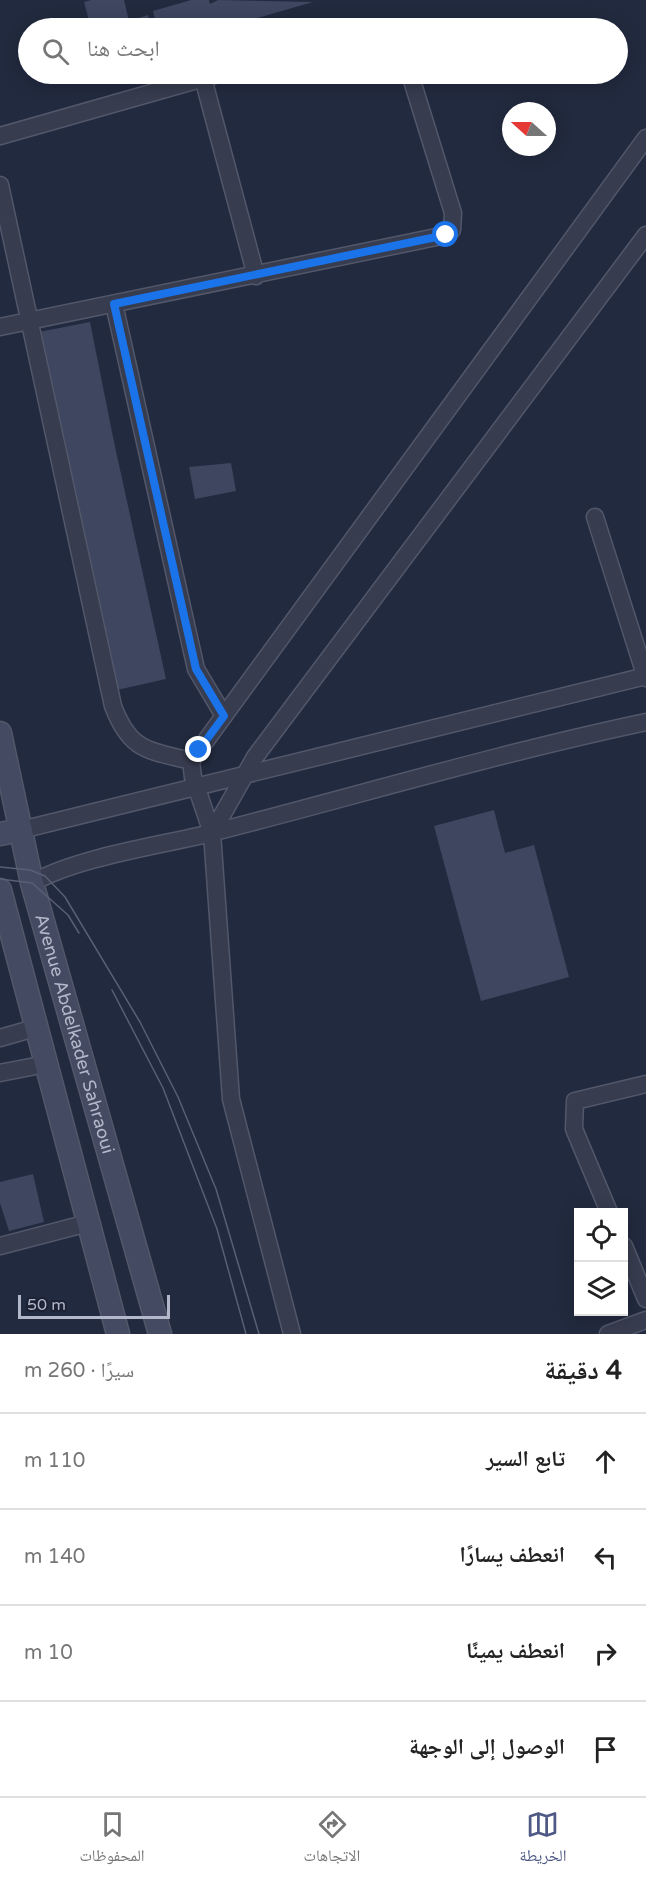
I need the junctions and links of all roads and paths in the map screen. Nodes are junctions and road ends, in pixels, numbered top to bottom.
1 (182, 84) edge
2 (212, 84) edge
3 (413, 84) edge
4 (0, 136) edge
5 (646, 138) edge
6 (0, 185) edge
7 (646, 235) edge
8 (256, 276) junction
9 (114, 304) junction
10 (30, 321) junction
11 (0, 327) edge
12 (595, 517) dead end
13 (646, 677) edge
14 (224, 716) junction
15 (646, 722) edge
16 (0, 733) edge
17 (191, 761) junction
18 (243, 776) junction
19 (198, 786) junction
20 (10, 832) edge
21 (212, 833) junction
22 (32, 883) junction
23 (1, 895) edge
24 (38, 1027) junction
25 (0, 1038) edge
26 (46, 1064) junction
27 (0, 1073) edge
28 (646, 1084) edge
29 (607, 1208) edge
30 (87, 1222) junction
31 (0, 1246) edge
32 (628, 1256) edge
33 (646, 1299) edge
34 (646, 1320) edge
35 (118, 1334) edge
36 (160, 1334) edge
37 (292, 1334) edge
38 (608, 1334) edge

1 - 4 street
2 - 8 street
3 - 8 street
5 - 14 street
6 - 10 street
7 - 18 street
8 - 9 street
9 - 10 street
9 - 14 street
10 - 11 street
10 - 17 street
12 - 13 street
13 - 18 street
14 - 17 street
15 - 21 street
16 - 20 main road, Avenue Abdelkader Sahraoui
17 - 19 street
18 - 19 street
18 - 21 street
19 - 20 street
19 - 21 street
20 - 22 main road, Avenue Abdelkader Sahraoui
21 - 22 street
21 - 37 street
22 - 23 main road
22 - 36 main road, Avenue Abdelkader Sahraoui
23 - 24 main road, Avenue Abdelkader Sahraoui
24 - 25 street
24 - 26 main road, Avenue Abdelkader Sahraoui
26 - 27 street
26 - 30 main road, Avenue Abdelkader Sahraoui
28 - 29 street
30 - 31 street
30 - 35 main road, Avenue Abdelkader Sahraoui
32 - 33 street
34 - 38 street

